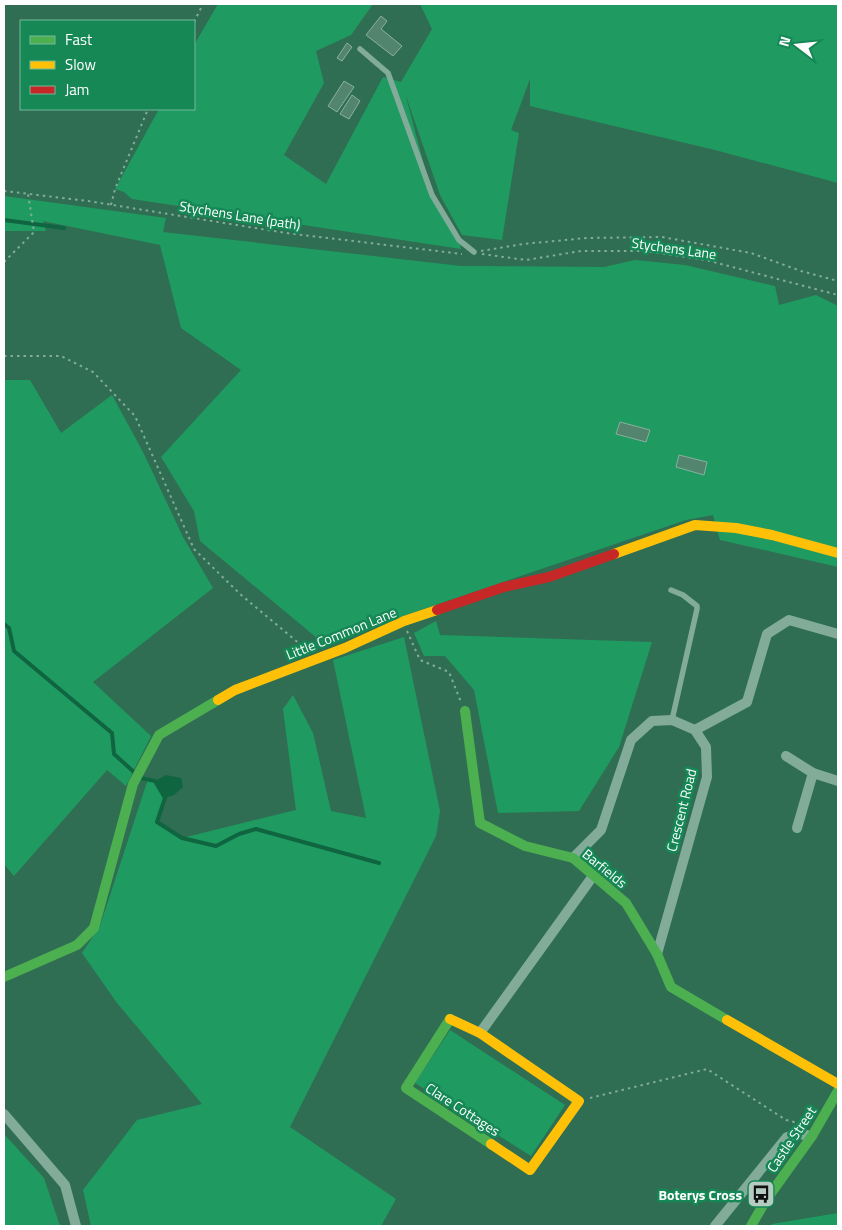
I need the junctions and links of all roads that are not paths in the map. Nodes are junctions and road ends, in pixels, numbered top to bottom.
1 (360, 49) dead end
2 (474, 252) road end
3 (838, 553) edge
4 (672, 590) dead end
5 (838, 634) edge
6 (464, 711) road end
7 (672, 720) junction
8 (695, 730) junction
9 (786, 756) dead end
10 (813, 773) junction
11 (838, 781) edge
12 (797, 828) dead end
13 (573, 858) junction
14 (593, 876) junction
15 (657, 954) junction
16 (4, 977) edge
17 (480, 1033) junction
18 (838, 1084) edge
19 (838, 1091) edge
20 (4, 1114) edge
21 (812, 1136) junction
22 (76, 1226) edge
23 (715, 1226) edge
24 (751, 1226) edge

1 - 2 lane
3 - 16 street, Little Common Lane
4 - 7 lane
5 - 8 street
6 - 13 street, Barfields
7 - 8 street
7 - 13 street
8 - 15 street, Crescent Road
9 - 10 street
10 - 11 street
10 - 12 street
13 - 14 street, Barfields
14 - 15 street, Barfields
14 - 17 street
15 - 18 street, Barfields
17 - 17 street, Clare Cottages
19 - 21 street, Castle Street
20 - 22 street
21 - 23 street
21 - 24 street, Castle Street

